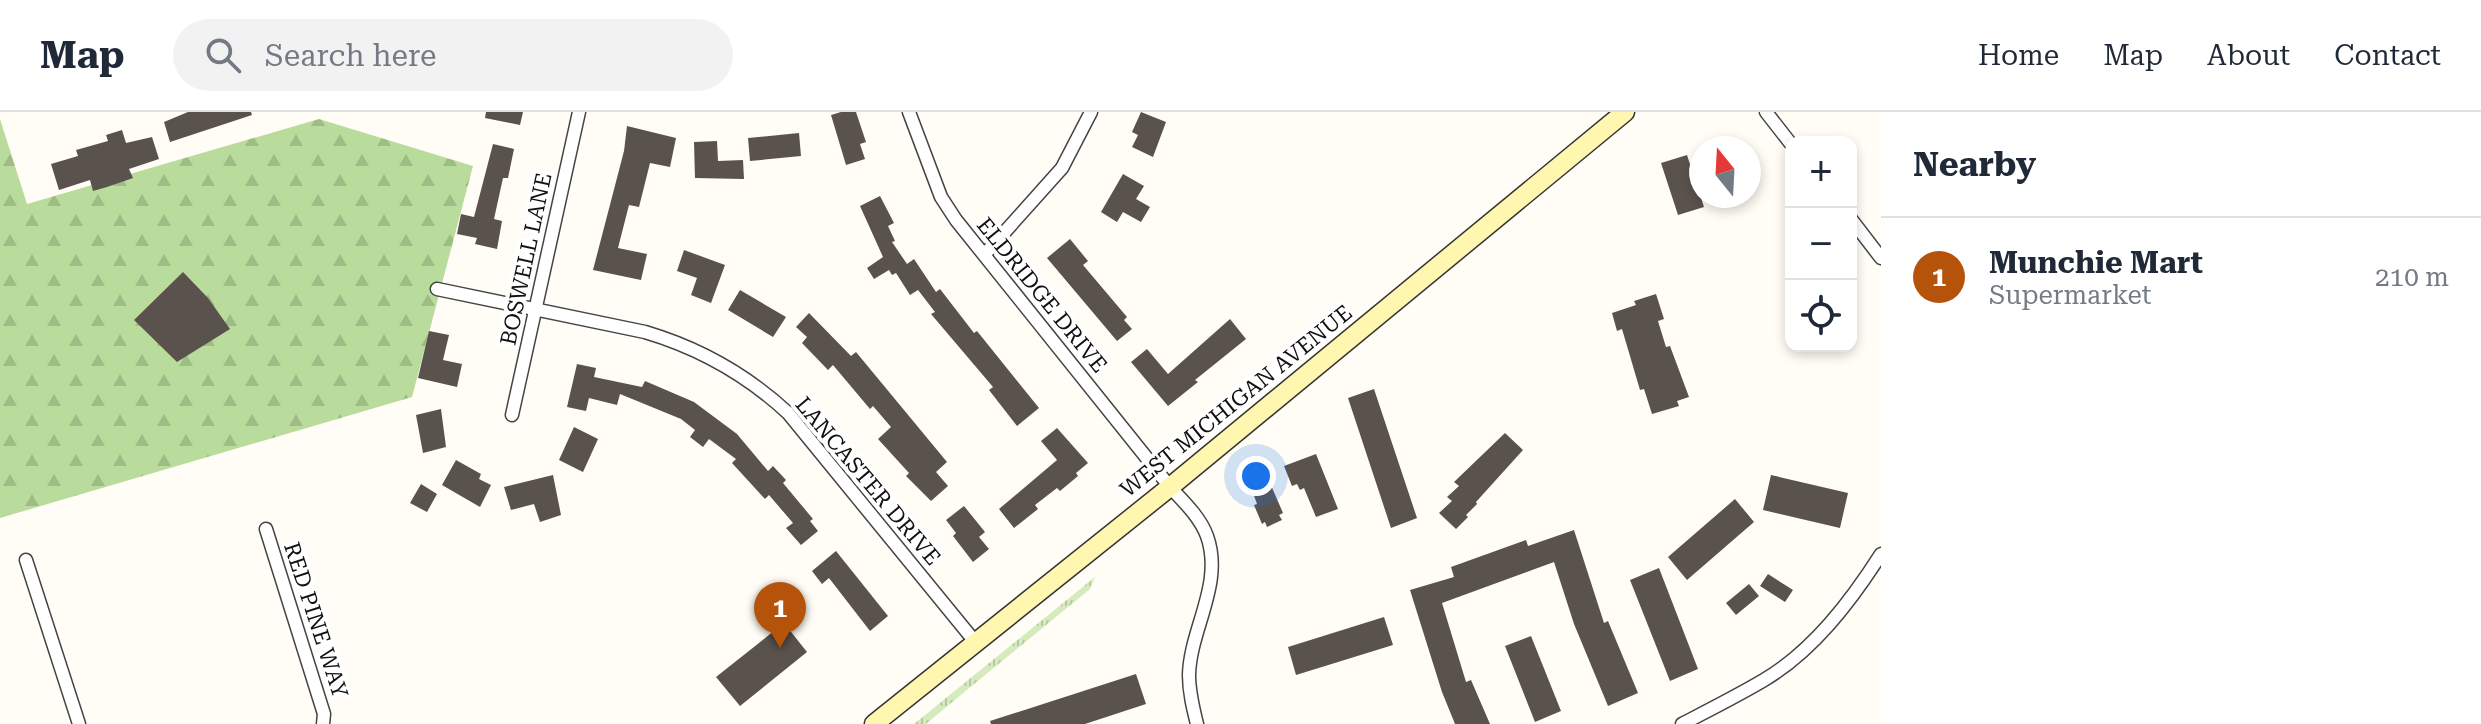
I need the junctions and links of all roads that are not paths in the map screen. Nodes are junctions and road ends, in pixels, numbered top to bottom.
1 (579, 112) edge
2 (909, 112) edge
3 (1091, 112) edge
4 (1625, 112) edge
5 (1766, 112) edge
6 (1785, 136) edge
7 (1857, 227) edge
8 (985, 254) junction
9 (1881, 258) edge
10 (437, 289) dead end
11 (535, 310) junction
12 (512, 415) dead end
13 (1170, 487) junction
14 (266, 529) dead end
15 (1881, 554) edge
16 (26, 560) dead end
17 (976, 643) junction
18 (79, 724) edge
19 (323, 724) edge
20 (874, 724) edge
21 (1197, 724) edge
22 (1682, 724) edge

1 - 11 street, BOSWELL LANE
2 - 8 street, ELDRIDGE DRIVE
3 - 8 street
4 - 13 street, WEST MICHIGAN AVENUE
5 - 6 street
7 - 9 street
8 - 13 street, ELDRIDGE DRIVE
10 - 11 street, LANCASTER DRIVE
11 - 12 street, BOSWELL LANE
11 - 17 street, LANCASTER DRIVE
13 - 17 street, WEST MICHIGAN AVENUE
13 - 21 street, ELDRIDGE DRIVE
14 - 19 street, RED PINE WAY
15 - 22 street
16 - 18 street
17 - 20 street, WEST MICHIGAN AVENUE

